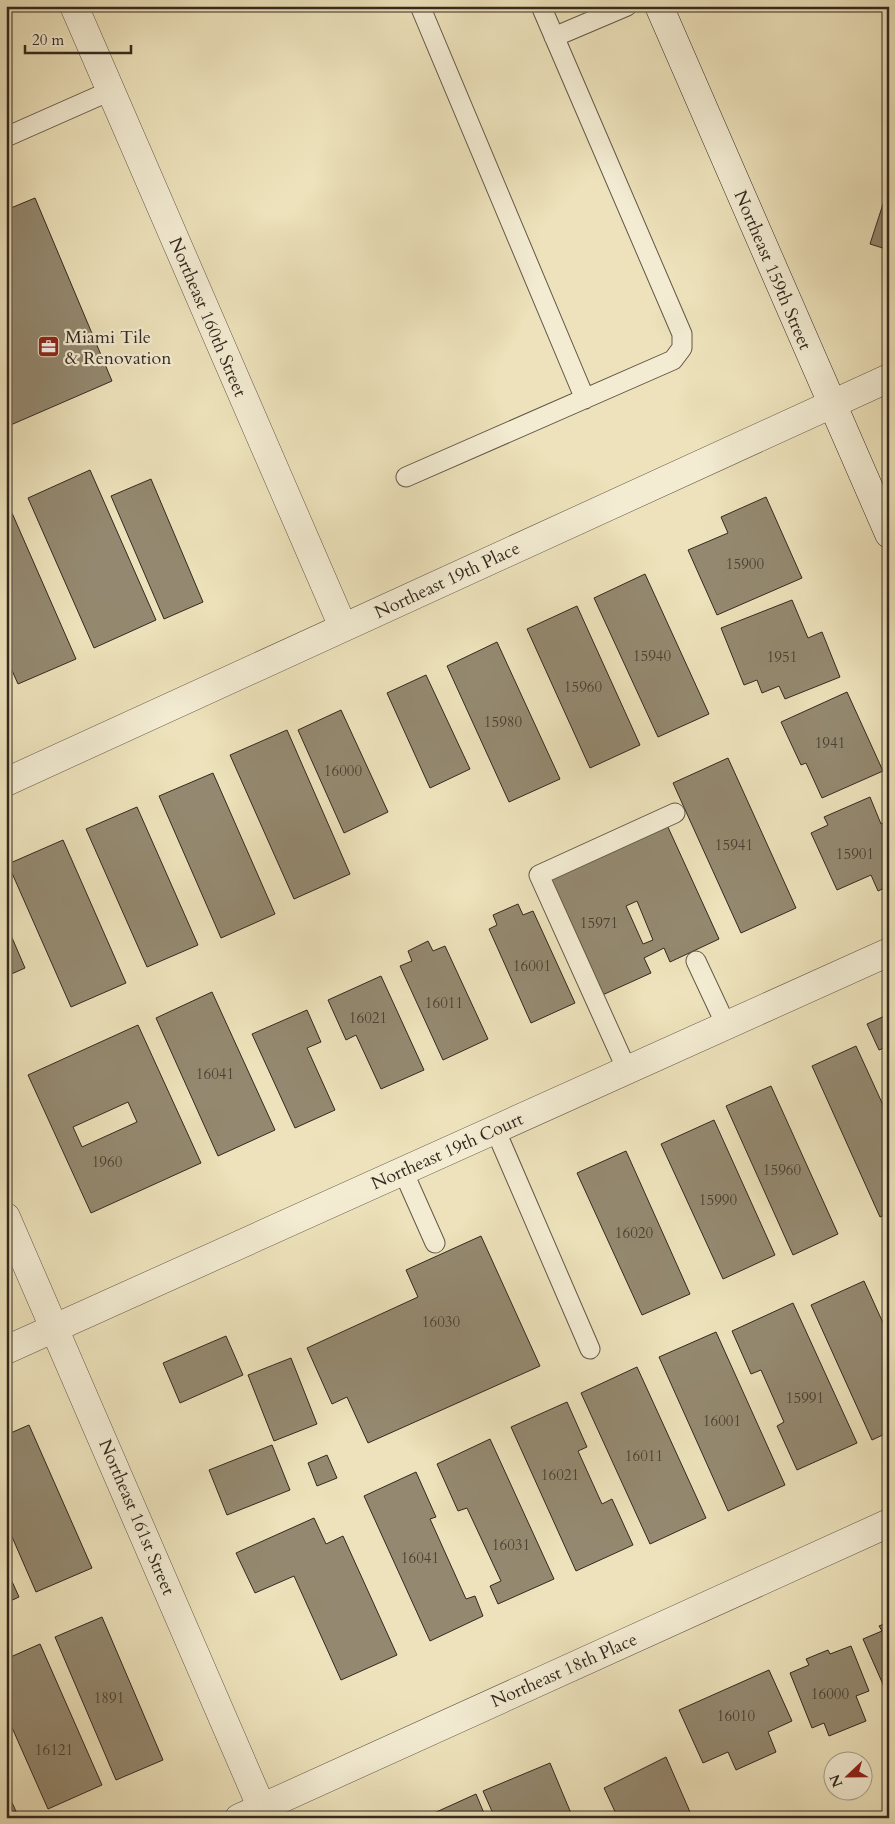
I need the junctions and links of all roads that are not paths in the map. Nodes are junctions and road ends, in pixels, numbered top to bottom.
1 (74, 6) edge
2 (420, 6) edge
3 (541, 6) edge
4 (627, 6) edge
5 (659, 6) edge
6 (554, 37) junction
7 (110, 91) junction
8 (6, 137) edge
9 (889, 378) edge
10 (585, 399) junction
11 (831, 404) junction
12 (406, 477) dead end
13 (889, 534) edge
14 (343, 627) junction
15 (6, 782) edge
16 (676, 813) dead end
17 (889, 952) edge
18 (696, 961) dead end
19 (726, 1025) junction
20 (627, 1070) junction
21 (496, 1129) junction
22 (403, 1171) junction
23 (6, 1217) edge
24 (435, 1244) dead end
25 (55, 1328) junction
26 (590, 1349) dead end
27 (6, 1350) edge
28 (889, 1522) edge
29 (256, 1814) edge

1 - 7 street, Northeast 160th Street
2 - 10 lane
3 - 6 lane
4 - 6 lane
5 - 11 street, Northeast 159th Street
6 - 10 lane
7 - 8 lane
7 - 14 street, Northeast 160th Street
9 - 11 street, Northeast 19th Place
10 - 12 lane
11 - 13 street, Northeast 159th Street
11 - 14 street, Northeast 19th Place
14 - 15 street, Northeast 19th Place
16 - 20 lane
17 - 19 street, Northeast 19th Court
18 - 19 lane
19 - 20 street, Northeast 19th Court
20 - 21 street, Northeast 19th Court
21 - 22 street, Northeast 19th Court
21 - 26 lane
22 - 24 lane
22 - 25 street, Northeast 19th Court
23 - 25 street, Northeast 161st Street
25 - 27 street, Northeast 19th Court
25 - 29 street, Northeast 161st Street
28 - 29 street, Northeast 18th Place

